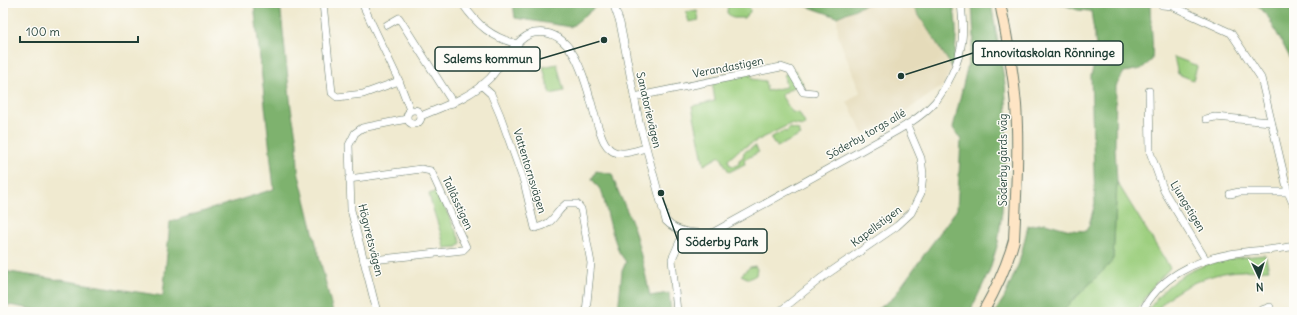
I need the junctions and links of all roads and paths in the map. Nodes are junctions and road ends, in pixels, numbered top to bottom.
1 (323, 3) edge
2 (362, 3) edge
3 (462, 3) edge
4 (613, 3) edge
5 (961, 3) edge
6 (1000, 3) edge
7 (1162, 5) dead end
8 (387, 25) dead end
9 (518, 44) junction
10 (399, 81) junction
11 (482, 85) junction
12 (1149, 91) dead end
13 (814, 93) dead end
14 (634, 97) junction
15 (453, 103) junction
16 (410, 110) junction
17 (421, 116) junction
18 (407, 119) junction
19 (1206, 119) dead end
20 (1271, 122) junction
21 (907, 124) junction
22 (646, 148) junction
23 (349, 179) junction
24 (1288, 192) junction
25 (1230, 194) dead end
26 (1294, 206) edge
27 (684, 232) junction
28 (1294, 246) edge
29 (1206, 260) junction
30 (364, 261) junction
31 (1270, 307) dead end
32 (377, 312) edge
33 (586, 312) edge
34 (677, 312) edge
35 (779, 312) edge
36 (983, 312) edge
37 (1142, 312) edge
38 (1256, 312) edge

1 - 10 street
2 - 10 street
3 - 9 street
4 - 14 street, Sanatorievägen
5 - 21 street, Söderby torgs allé
6 - 36 main road, Söderby gårds väg
7 - 20 street
8 - 15 street
9 - 11 street
9 - 22 street
10 - 16 street
11 - 15 street
11 - 33 street, Vattentornsvägen
12 - 29 street, Ljungstigen
13 - 14 street, Verandastigen
14 - 22 street, Sanatorievägen
15 - 17 street
16 - 17 street
16 - 18 street
17 - 18 street
18 - 23 street, Högvretsvägen
19 - 20 street
20 - 24 street
21 - 27 street, Söderby torgs allé
21 - 35 street, Kapellstigen
22 - 27 street, Sanatorievägen
23 - 30 street, Högvretsvägen
23 - 30 street, Tallåsstigen
24 - 25 street
24 - 26 street
27 - 34 street
28 - 29 street
29 - 37 street
30 - 32 street, Högvretsvägen
31 - 38 street

